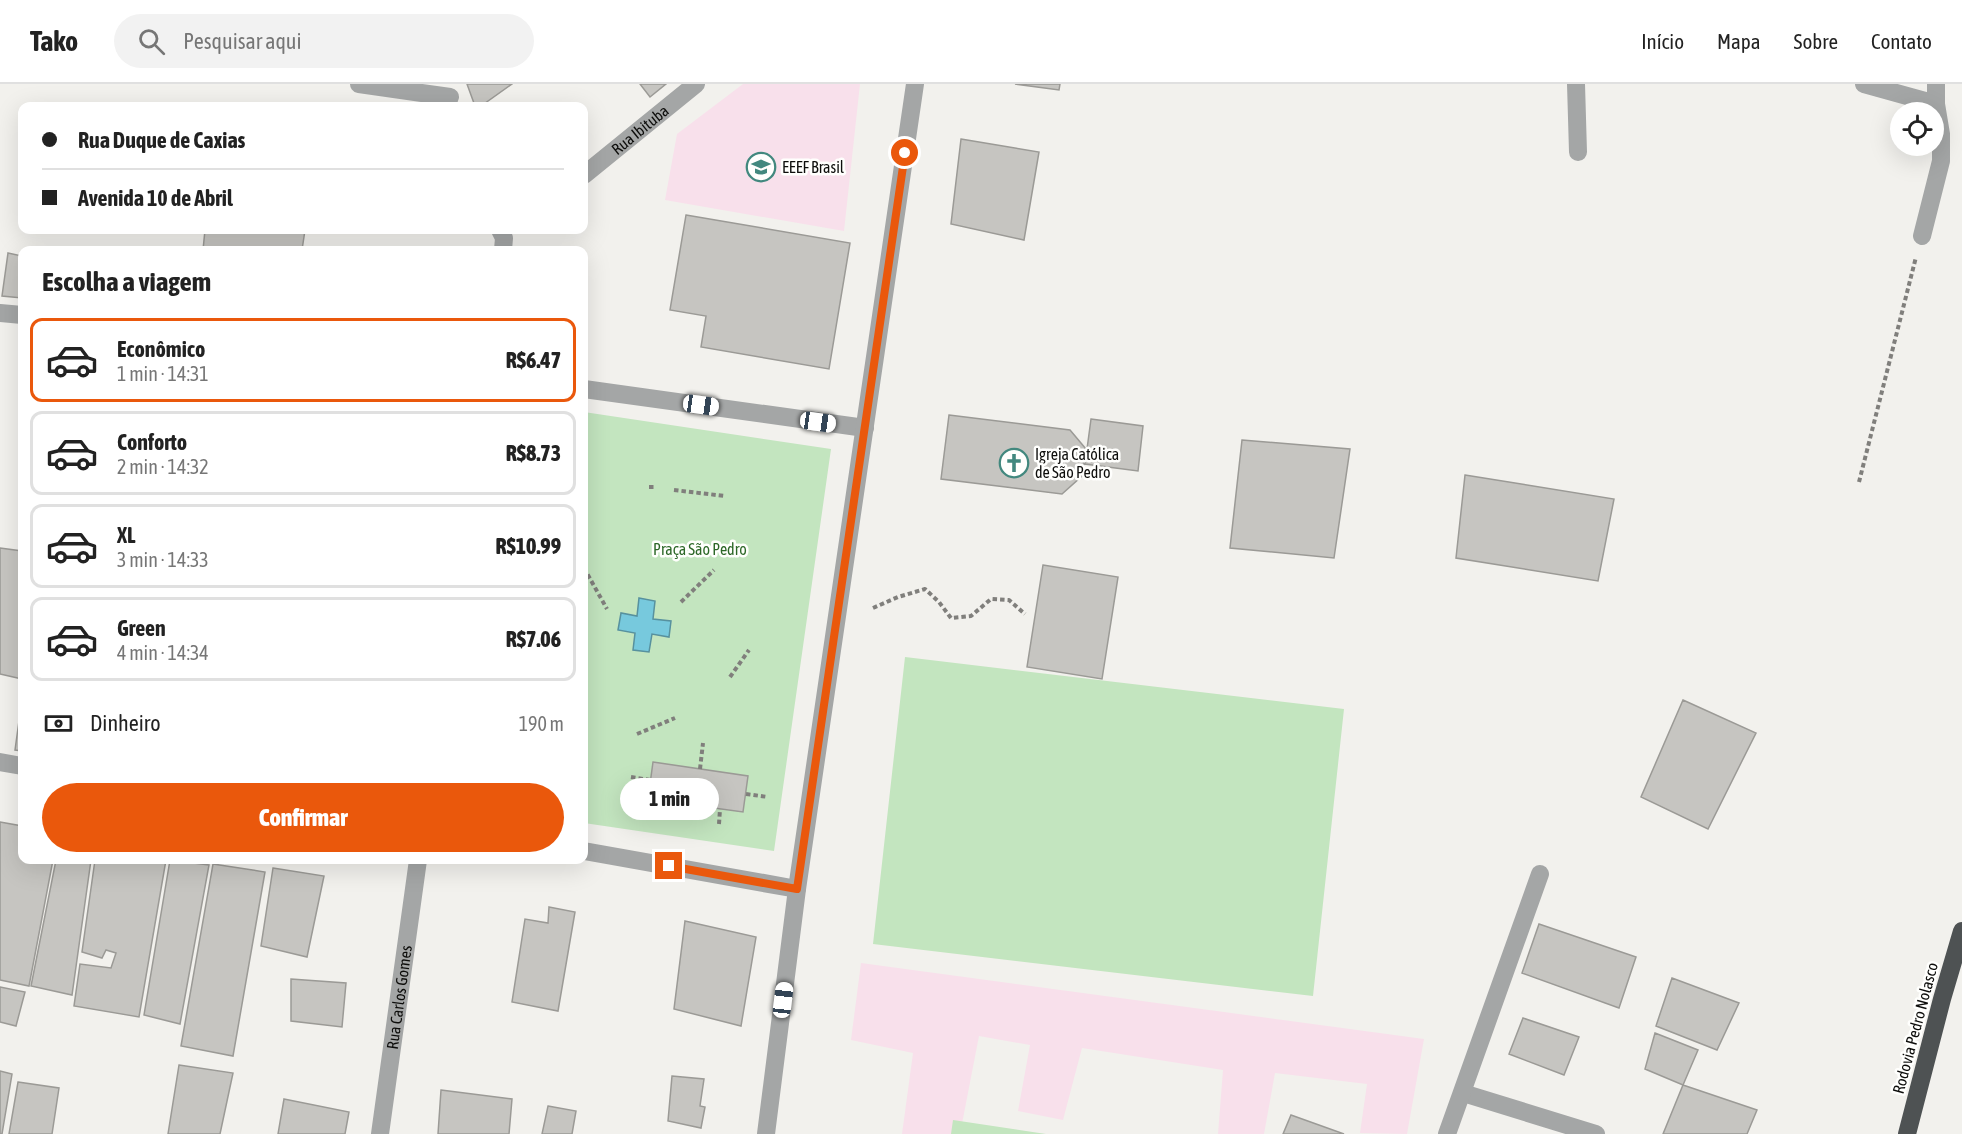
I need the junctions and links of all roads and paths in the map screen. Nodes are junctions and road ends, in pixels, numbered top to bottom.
1 (359, 84) edge
2 (696, 84) edge
3 (915, 84) edge
4 (1576, 84) edge
5 (1864, 84) edge
6 (1936, 84) edge
7 (450, 96) edge
8 (1929, 102) edge
9 (1936, 102) edge
10 (1578, 152) dead end
11 (1941, 156) edge
12 (588, 172) edge
13 (1922, 236) joint
14 (0, 313) edge
15 (18, 315) edge
16 (588, 390) edge
17 (865, 428) junction
18 (1859, 482) dead end
19 (674, 490) dead end
20 (725, 496) dead end
21 (714, 570) dead end
22 (588, 575) edge
23 (681, 602) dead end
24 (873, 608) dead end
25 (607, 609) dead end
26 (1025, 614) dead end
27 (749, 650) dead end
28 (730, 677) dead end
29 (675, 718) dead end
30 (637, 734) dead end
31 (703, 743) dead end
32 (0, 762) edge
33 (18, 765) edge
34 (700, 769) dead end
35 (631, 777) dead end
36 (650, 780) dead end
37 (746, 794) dead end
38 (768, 797) dead end
39 (665, 801) dead end
40 (720, 809) dead end
41 (664, 815) dead end
42 (719, 824) dead end
43 (588, 852) edge
44 (417, 864) edge
45 (1540, 874) dead end
46 (797, 889) junction
47 (1962, 932) edge
48 (1463, 1093) junction
49 (380, 1134) edge
50 (766, 1134) edge
51 (1447, 1134) edge
52 (1596, 1134) edge
53 (1907, 1134) edge

1 - 7 street
2 - 12 street, Rua Ibituba
3 - 17 street
4 - 10 street
5 - 8 street
6 - 9 street
11 - 13 street
13 - 18 path
14 - 15 street
16 - 17 street
17 - 46 street
19 - 20 path
21 - 23 path
22 - 25 path
24 - 26 path
27 - 28 path
29 - 30 path
31 - 34 path
32 - 33 street
35 - 36 path
37 - 38 path
39 - 41 path
40 - 42 path
43 - 46 street
44 - 49 street, Rua Carlos Gomes
45 - 48 street
46 - 50 street
47 - 53 highway, Rodovia Pedro Nolasco
48 - 51 street
48 - 52 street

